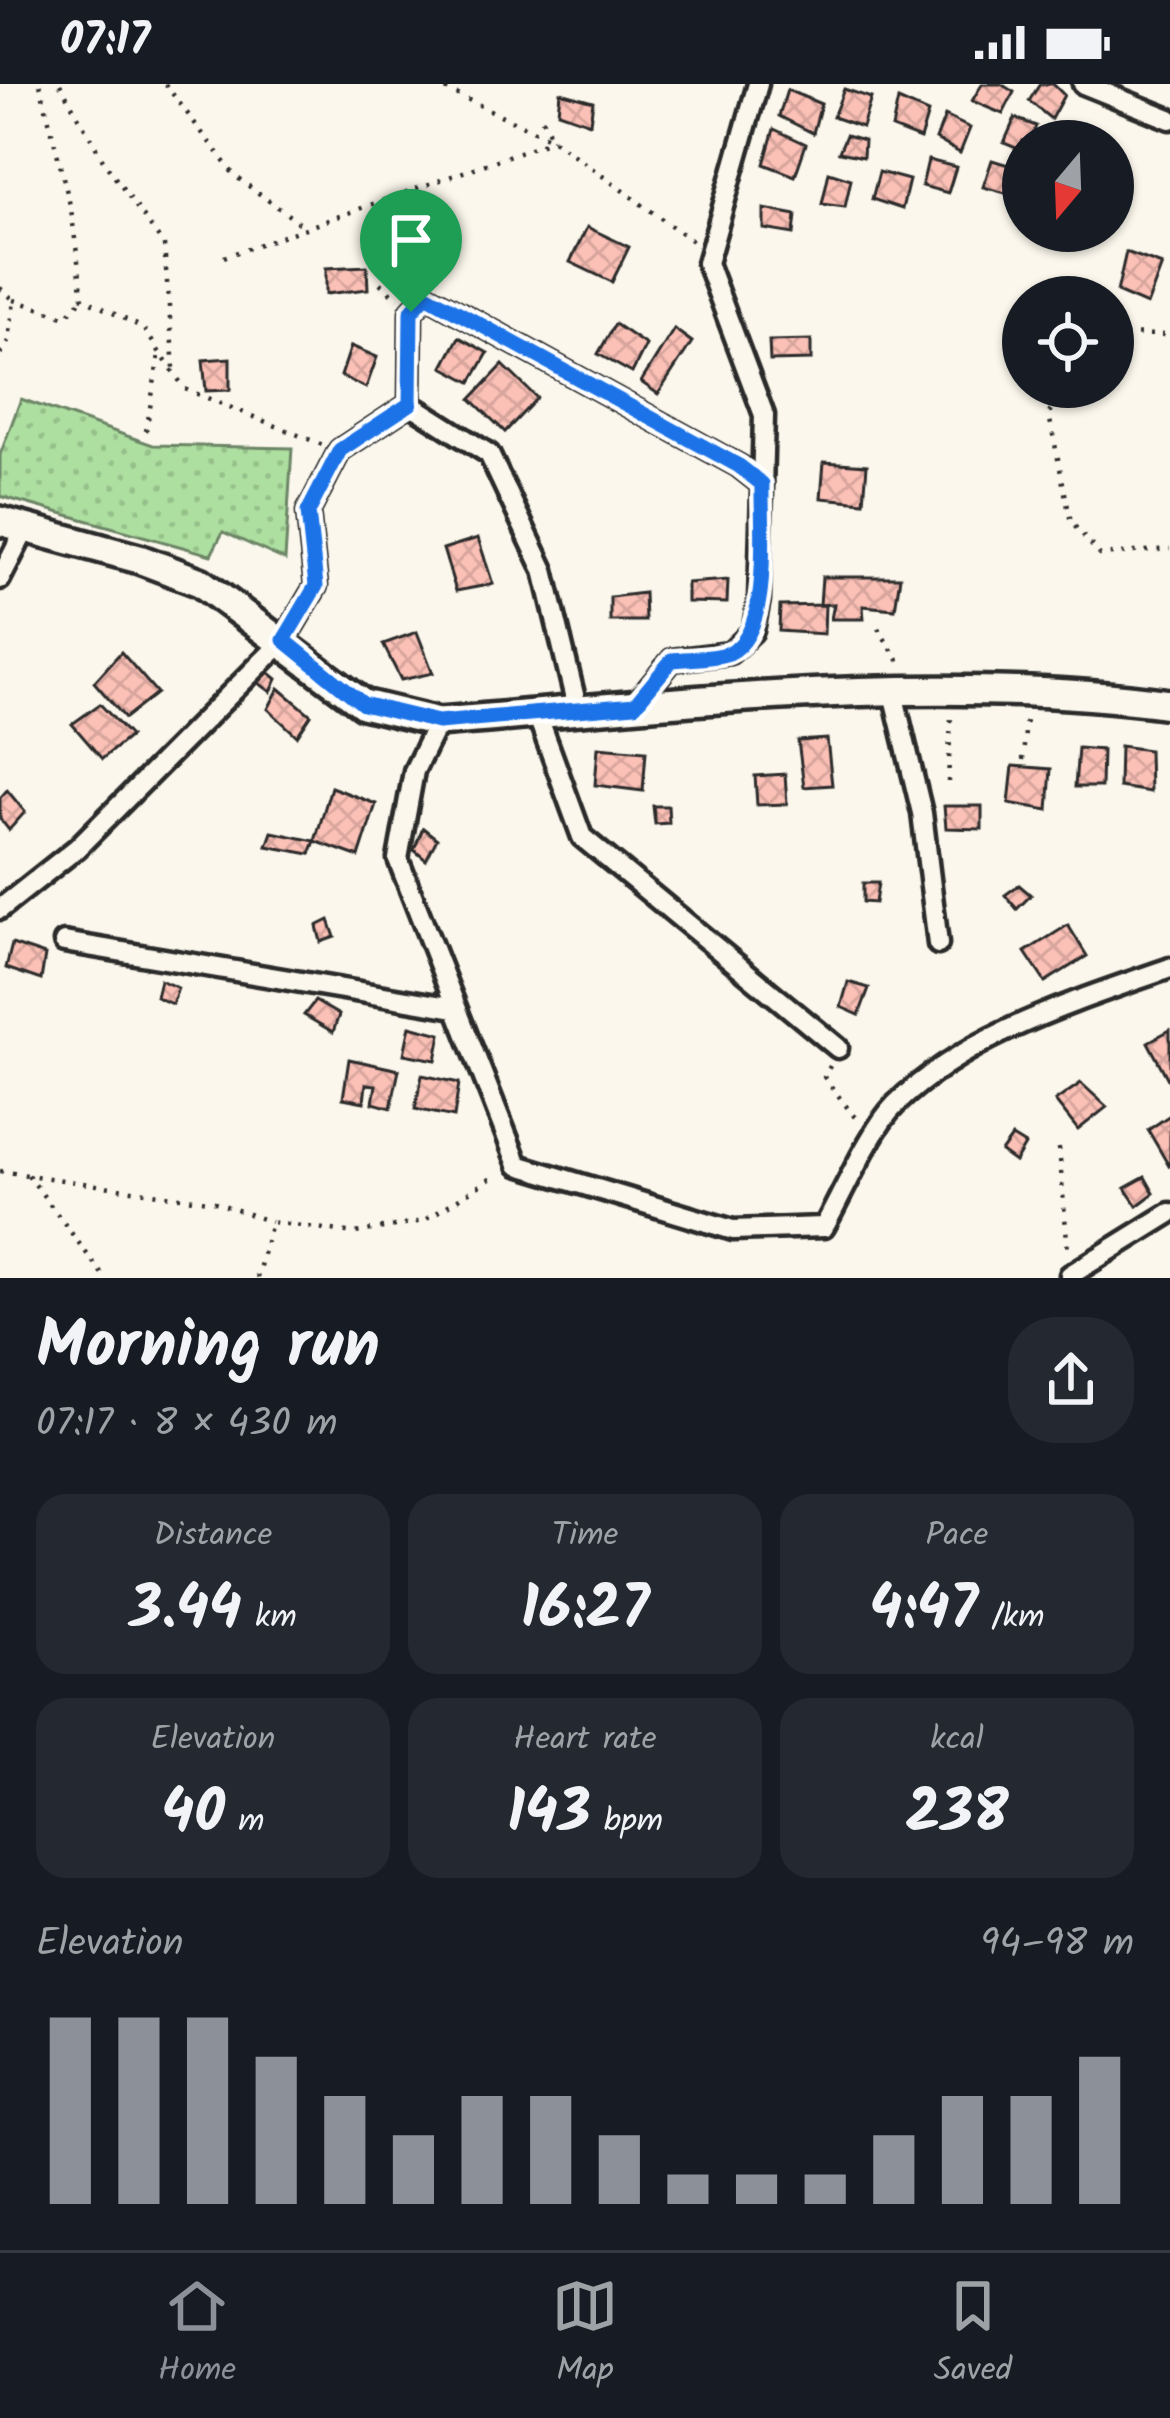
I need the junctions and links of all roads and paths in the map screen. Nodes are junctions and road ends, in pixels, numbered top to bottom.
1 (40, 84) edge
2 (60, 84) edge
3 (165, 84) edge
4 (434, 84) edge
5 (758, 84) edge
6 (1083, 84) edge
7 (542, 119) dead end
8 (1170, 119) edge
9 (553, 140) junction
10 (404, 193) junction
11 (306, 228) junction
12 (224, 256) dead end
13 (707, 263) junction
14 (0, 288) edge
15 (426, 295) junction
16 (83, 298) junction
17 (14, 300) junction
18 (1134, 334) edge
19 (1170, 335) edge
20 (159, 352) junction
21 (0, 355) edge
22 (174, 374) junction
23 (410, 404) junction
24 (1051, 408) edge
25 (146, 430) dead end
26 (340, 450) junction
27 (762, 484) junction
28 (13, 524) edge
29 (1170, 549) edge
30 (0, 579) edge
31 (878, 628) dead end
32 (284, 640) junction
33 (900, 692) junction
34 (953, 692) junction
35 (1028, 694) junction
36 (1170, 704) edge
37 (635, 705) junction
38 (578, 711) junction
39 (537, 714) junction
40 (438, 722) junction
41 (1023, 760) dead end
42 (948, 782) dead end
43 (0, 909) edge
44 (64, 942) dead end
45 (938, 944) dead end
46 (1170, 968) edge
47 (455, 1008) junction
48 (838, 1048) joint
49 (874, 1141) junction
50 (1058, 1148) dead end
51 (518, 1165) junction
52 (0, 1171) edge
53 (28, 1175) junction
54 (1170, 1213) edge
55 (271, 1222) junction
56 (1070, 1275) edge
57 (105, 1278) edge
58 (257, 1278) edge
59 (1095, 1278) edge

1 - 16 path
2 - 22 path
3 - 11 path
4 - 9 path
5 - 13 street
6 - 8 street
7 - 9 path
9 - 10 path
9 - 13 path
10 - 11 path
10 - 15 path
11 - 12 path
13 - 27 street
14 - 17 path
15 - 23 street
15 - 27 street
16 - 17 path
16 - 20 path
17 - 21 path
18 - 19 path
20 - 22 path
20 - 25 path
22 - 26 path
23 - 26 street
23 - 38 street
24 - 29 path
26 - 32 street
27 - 37 street
28 - 30 street
28 - 32 street
31 - 33 path
32 - 40 street
32 - 43 street
33 - 34 street
33 - 37 street
33 - 45 street
34 - 35 street
34 - 42 path
35 - 36 street
35 - 41 path
37 - 38 street
38 - 39 street
39 - 40 street
39 - 48 street
40 - 47 street
44 - 47 street
46 - 49 street
47 - 51 street
48 - 49 path
49 - 51 street
50 - 56 path
51 - 55 path
52 - 53 path
53 - 55 path
53 - 57 path
54 - 56 street
55 - 58 path
56 - 59 street

